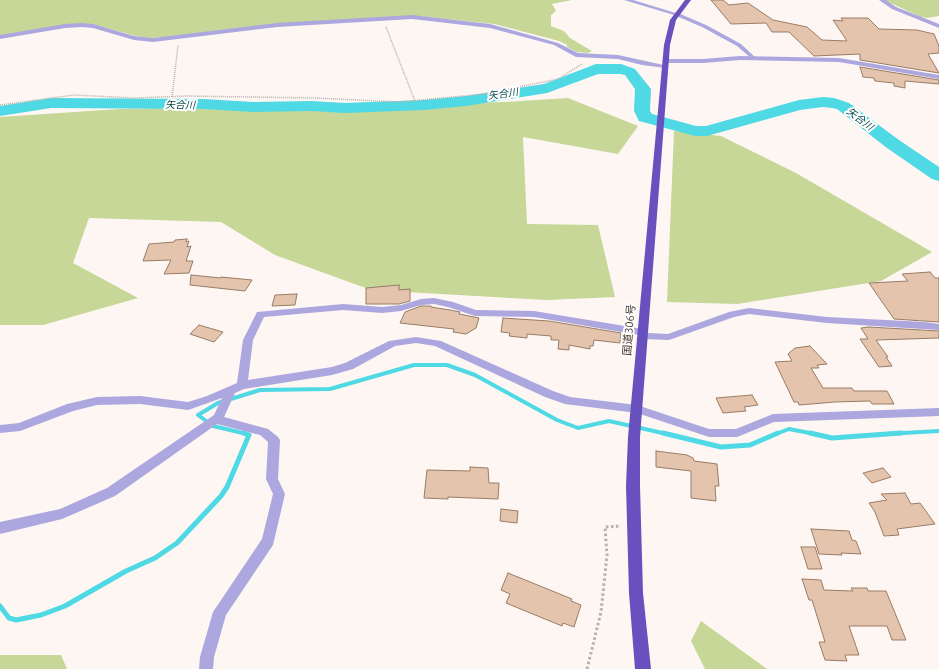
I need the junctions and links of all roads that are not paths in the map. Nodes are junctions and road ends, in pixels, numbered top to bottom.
1 (627, 0) edge
2 (688, 0) edge
3 (882, 0) edge
4 (676, 14) junction
5 (939, 26) edge
6 (0, 37) edge
7 (754, 58) junction
8 (665, 63) junction
9 (939, 77) edge
10 (939, 327) edge
11 (643, 334) junction
12 (242, 385) junction
13 (229, 392) junction
14 (637, 412) junction
15 (939, 412) edge
16 (215, 418) junction
17 (0, 429) edge
18 (0, 528) edge
19 (206, 669) edge
20 (643, 669) edge

1 - 4 street
2 - 4 highway, 国道306号
3 - 5 street
4 - 7 lane
4 - 8 highway, 国道306号
6 - 8 street
7 - 8 street
7 - 9 street
8 - 11 highway, 国道306号
10 - 11 street
11 - 12 street
11 - 14 highway, 国道306号
12 - 13 street
12 - 14 street
13 - 16 street
13 - 17 street
14 - 15 street
14 - 20 highway, 国道306号
16 - 18 street
16 - 19 street

